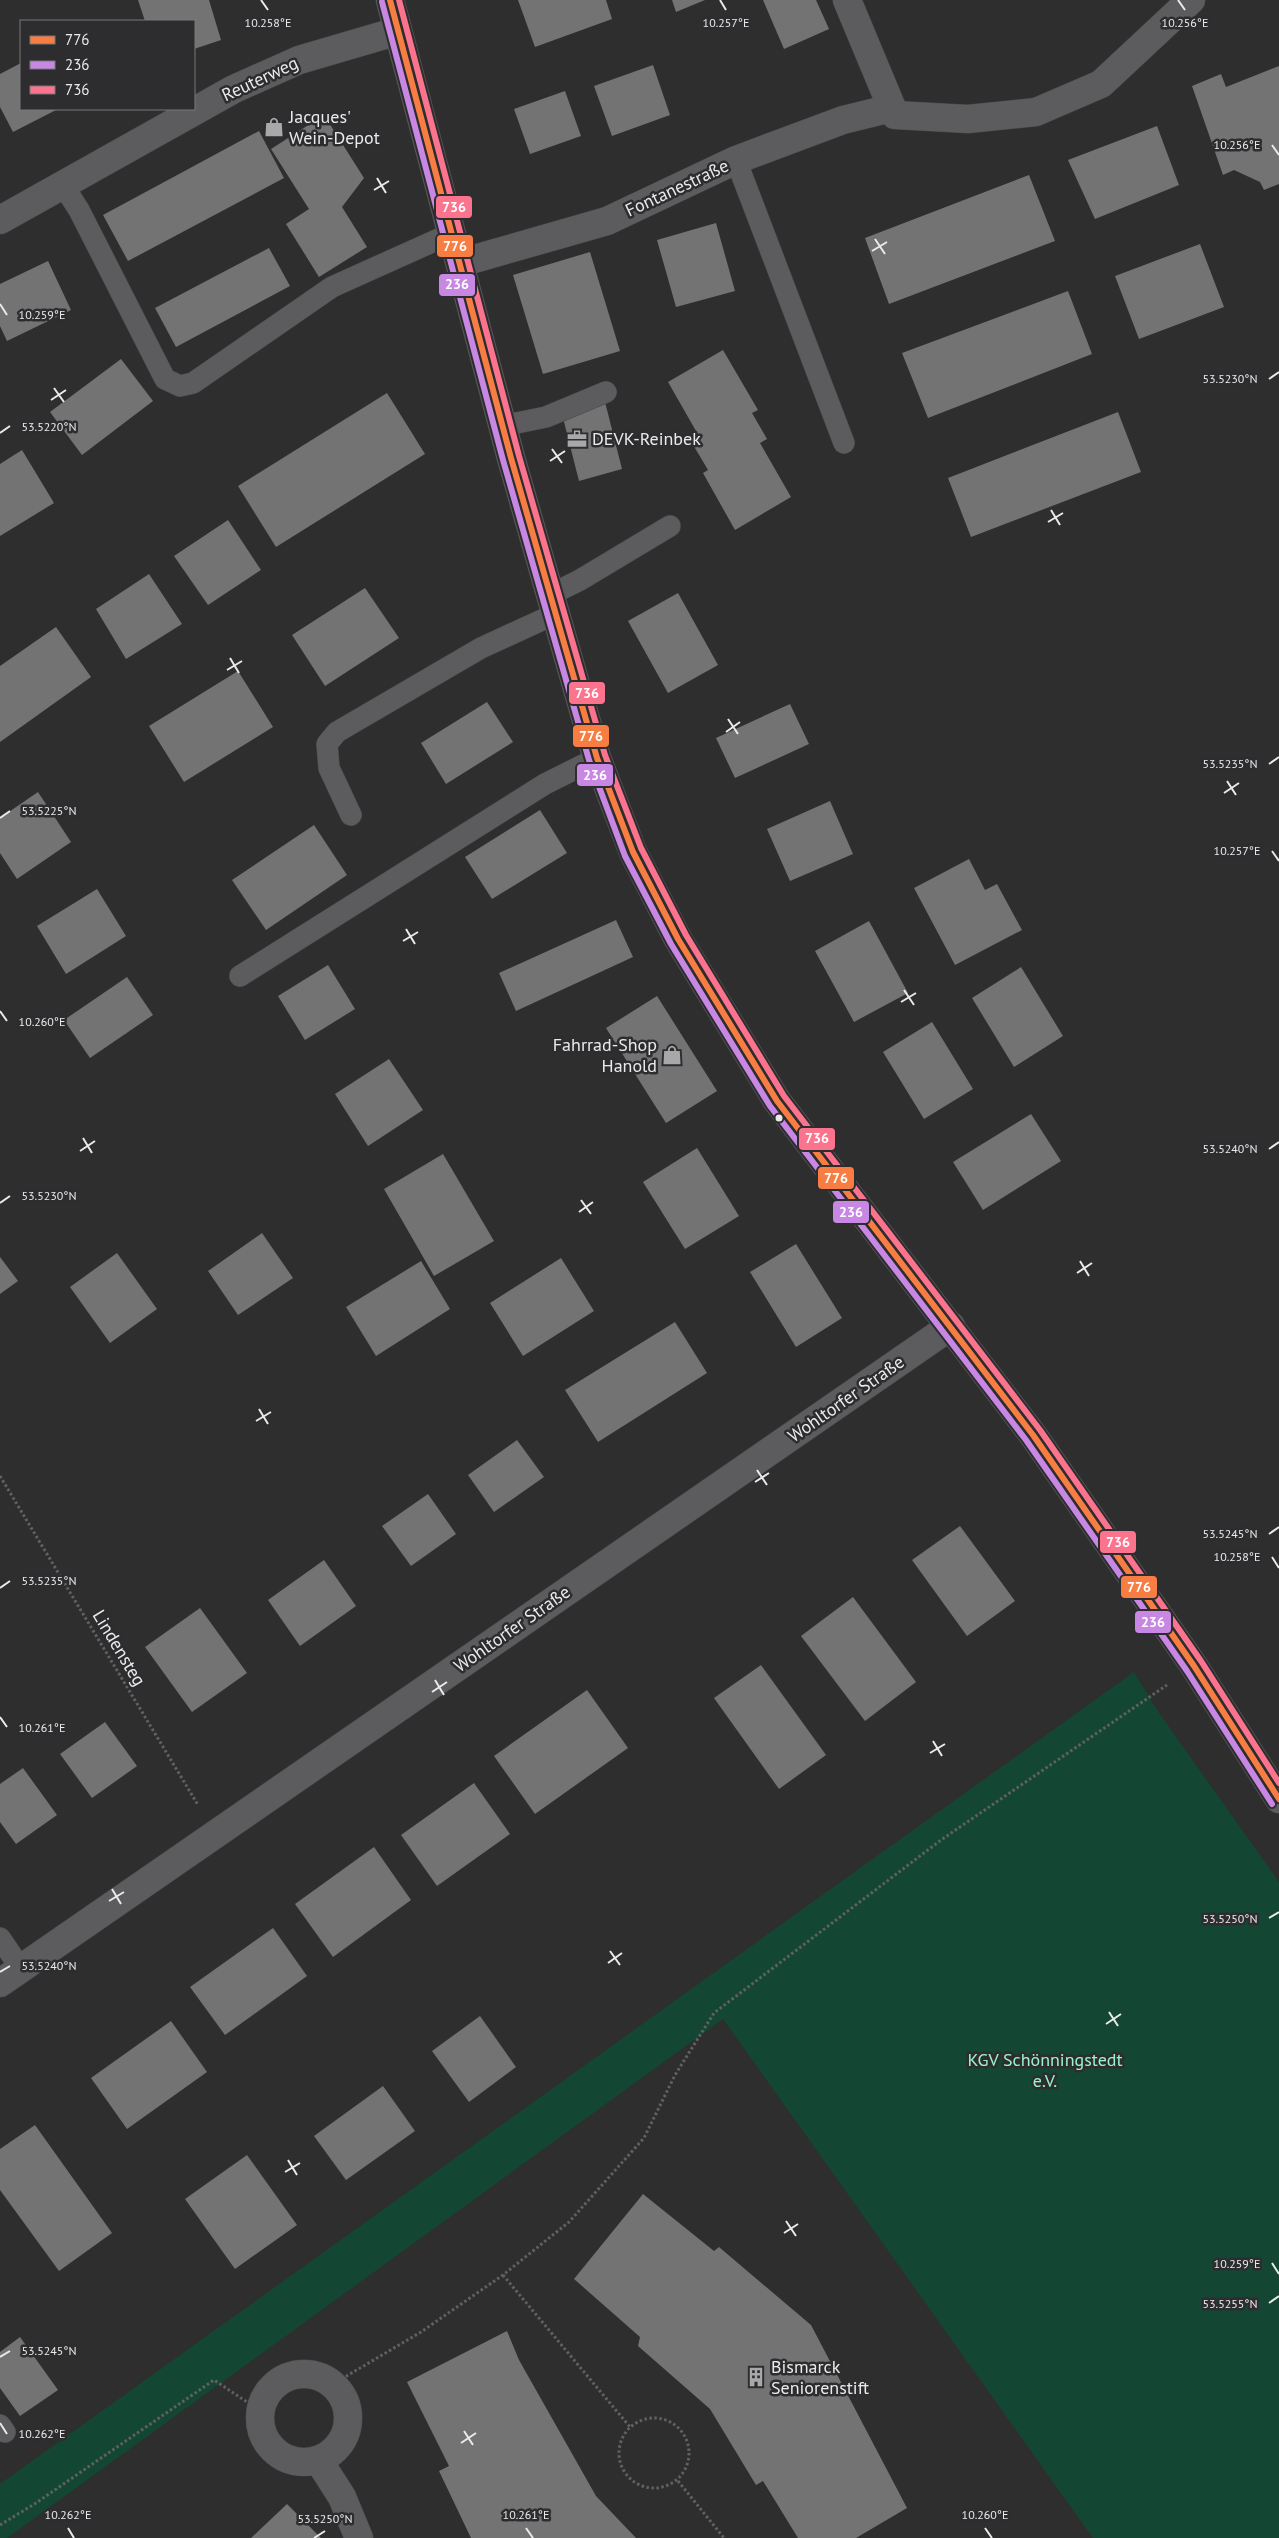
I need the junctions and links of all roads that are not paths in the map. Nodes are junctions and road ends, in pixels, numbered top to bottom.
1 (390, 0) edge
2 (847, 0) edge
3 (1191, 0) edge
4 (398, 31) junction
5 (892, 108) junction
6 (736, 160) junction
7 (62, 185) junction
8 (0, 220) edge
9 (452, 233) junction
10 (460, 263) junction
11 (606, 392) dead end
12 (502, 426) junction
13 (844, 443) dead end
14 (670, 526) dead end
15 (553, 604) junction
16 (597, 758) junction
17 (351, 815) dead end
18 (240, 976) dead end
19 (951, 1326) junction
20 (1279, 1799) edge
21 (0, 1938) edge
22 (11, 1976) edge
23 (319, 2461) junction
24 (359, 2538) edge

1 - 4 street
2 - 5 street
3 - 5 street
4 - 7 street, Reuterweg
4 - 9 street
5 - 6 street, Fontanestraße
6 - 10 street, Fontanestraße
6 - 13 lane
7 - 8 street, Reuterweg
7 - 9 lane
9 - 10 street
10 - 12 street
11 - 12 lane
12 - 15 street
14 - 15 lane
15 - 16 street
15 - 17 lane
16 - 18 lane
16 - 19 street
19 - 20 street
19 - 22 street, Wohltorfer Straße
21 - 22 lane
23 - 23 street
23 - 24 street

